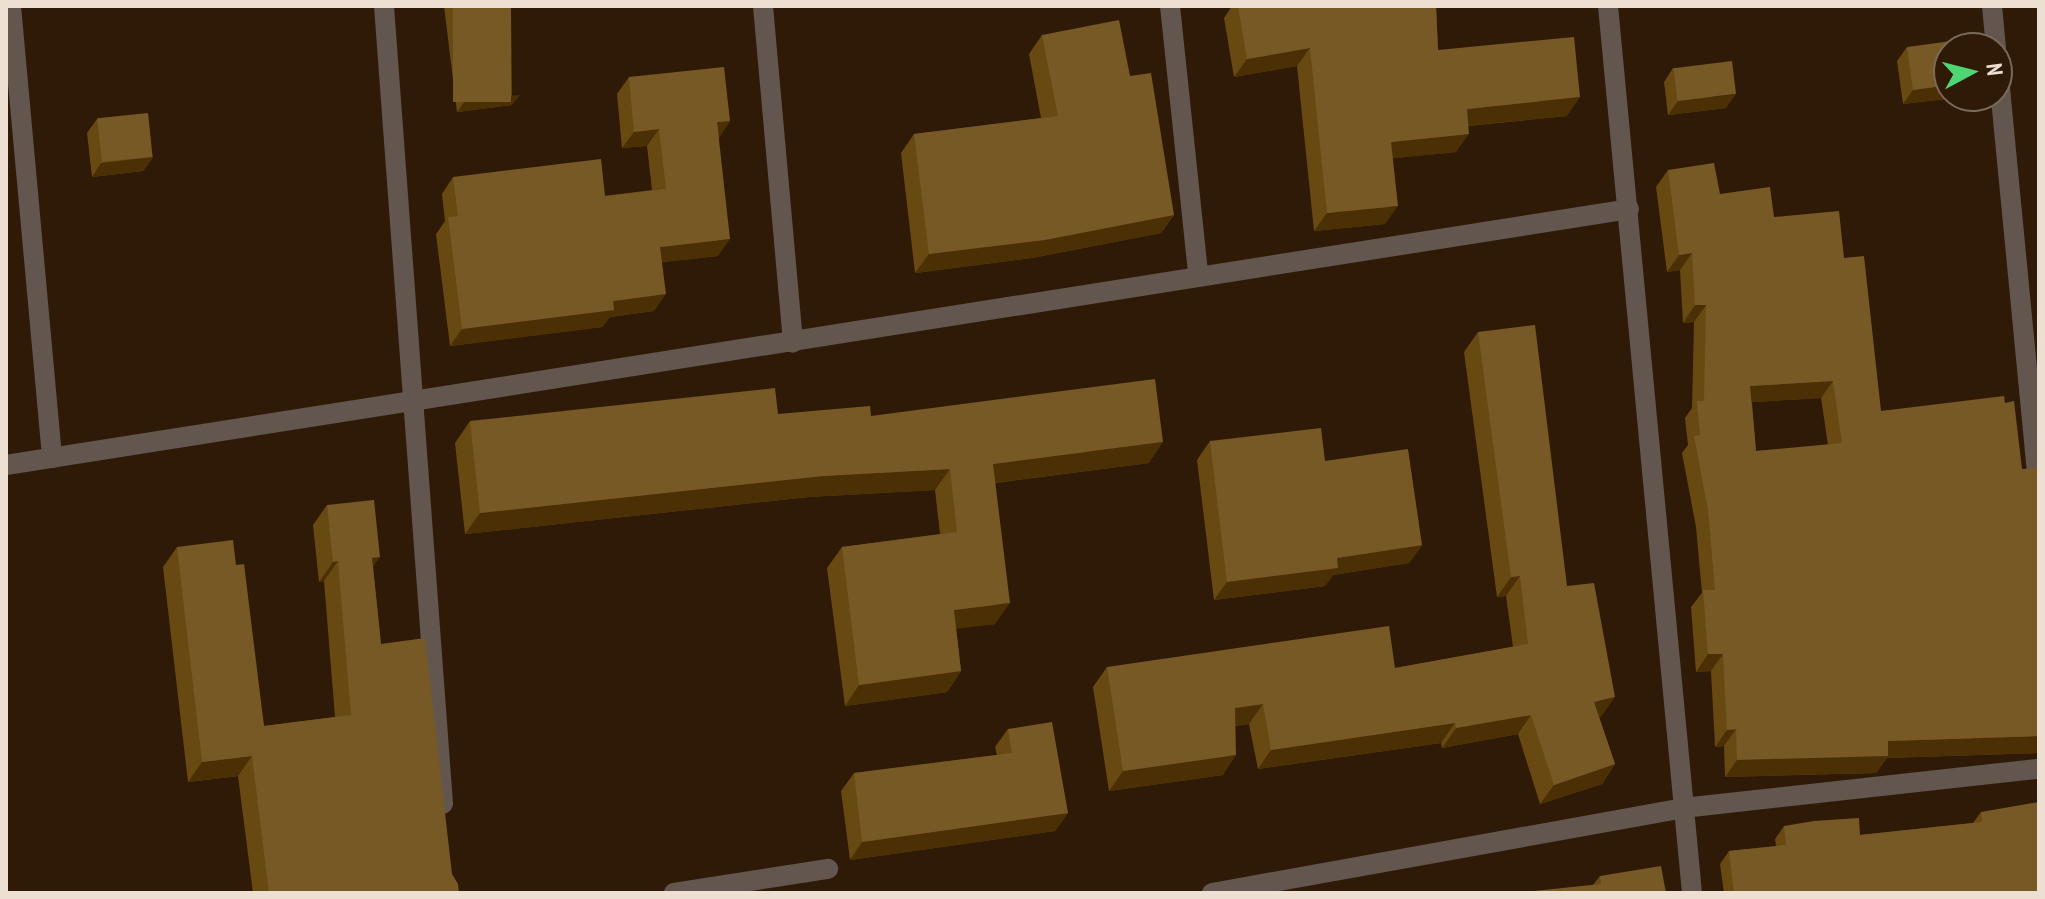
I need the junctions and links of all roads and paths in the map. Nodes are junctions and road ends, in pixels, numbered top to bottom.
1 (11, 6) edge
2 (384, 6) edge
3 (763, 6) edge
4 (1170, 6) edge
5 (1608, 6) edge
6 (1992, 6) edge
7 (1994, 32) edge
8 (2002, 112) edge
9 (1629, 209) junction
10 (1198, 274) junction
11 (793, 343) junction
12 (417, 400) junction
13 (52, 458) junction
14 (6, 465) edge
15 (2039, 496) edge
16 (2039, 769) edge
17 (1683, 808) junction
18 (444, 821) edge
19 (828, 869) dead end
20 (1238, 891) edge
21 (674, 893) edge
22 (1212, 893) edge
23 (1692, 893) edge

1 - 13 street
2 - 12 street
3 - 11 street
4 - 10 street
5 - 9 street
6 - 7 street
8 - 15 street
9 - 10 street
9 - 17 street
10 - 11 street
11 - 12 street
12 - 13 street
12 - 18 street
13 - 14 street
16 - 17 street
17 - 20 street
17 - 23 street
19 - 21 street
20 - 22 street

